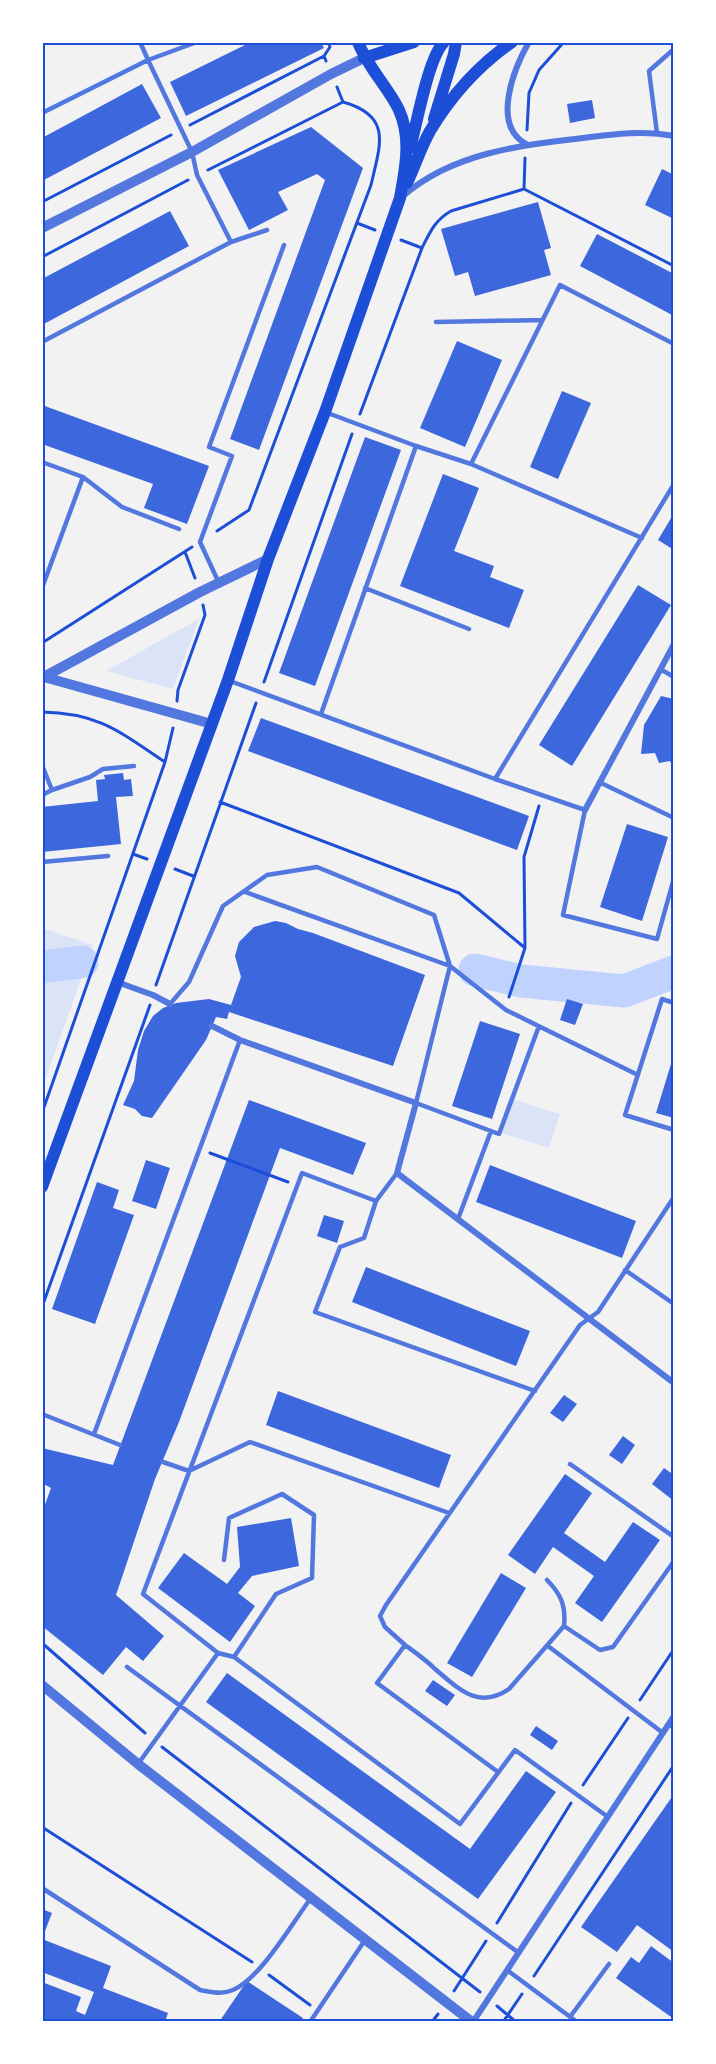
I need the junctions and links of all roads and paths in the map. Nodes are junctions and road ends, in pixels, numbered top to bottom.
1 (140, 42) edge
2 (197, 42) edge
3 (328, 42) edge
4 (358, 42) edge
5 (414, 42) edge
6 (444, 42) edge
7 (456, 42) edge
8 (512, 42) edge
9 (529, 42) edge
10 (674, 49) edge
11 (364, 58) junction
12 (148, 60) junction
13 (331, 74) junction
14 (42, 113) edge
15 (430, 132) junction
16 (657, 132) junction
17 (674, 136) edge
18 (526, 144) junction
19 (192, 152) junction
20 (406, 163) junction
21 (524, 189) dead end
22 (400, 198) junction
23 (357, 223) junction
24 (42, 228) edge
25 (267, 230) dead end
26 (387, 234) junction
27 (231, 242) junction
28 (284, 245) dead end
29 (674, 266) edge
30 (542, 320) junction
31 (436, 322) dead end
32 (42, 342) edge
33 (674, 344) edge
34 (325, 412) junction
35 (356, 423) junction
36 (416, 446) junction
37 (42, 462) edge
38 (471, 464) junction
39 (83, 477) junction
40 (674, 484) edge
41 (179, 529) dead end
42 (642, 538) junction
43 (200, 542) junction
44 (185, 552) junction
45 (268, 560) junction
46 (219, 584) junction
47 (42, 588) edge
48 (366, 588) junction
49 (200, 592) junction
50 (470, 629) dead end
51 (42, 643) edge
52 (674, 644) edge
53 (660, 669) junction
54 (674, 677) edge
55 (43, 678) edge
56 (228, 680) junction
57 (260, 692) junction
58 (42, 712) edge
59 (176, 713) junction
60 (321, 714) junction
61 (212, 724) junction
62 (165, 762) junction
63 (42, 765) edge
64 (134, 766) dead end
65 (495, 779) junction
66 (599, 782) junction
67 (52, 790) junction
68 (42, 795) edge
69 (543, 795) junction
70 (220, 802) junction
71 (585, 810) junction
72 (674, 818) edge
73 (108, 856) dead end
74 (42, 861) edge
75 (674, 878) edge
76 (245, 892) junction
77 (525, 948) junction
78 (450, 966) junction
79 (117, 982) junction
80 (153, 995) junction
81 (509, 997) dead end
82 (674, 1003) edge
83 (170, 1004) joint
84 (212, 1026) dead end
85 (539, 1026) junction
86 (240, 1040) junction
87 (638, 1075) junction
88 (416, 1103) junction
89 (42, 1113) edge
90 (674, 1130) edge
91 (491, 1131) junction
92 (200, 1149) junction
93 (46, 1162) edge
94 (398, 1173) junction
95 (297, 1185) junction
96 (42, 1187) edge
97 (674, 1197) edge
98 (376, 1201) junction
99 (458, 1220) junction
100 (625, 1270) junction
101 (674, 1304) edge
102 (42, 1307) edge
103 (589, 1318) junction
104 (674, 1383) edge
105 (535, 1390) junction
106 (42, 1414) edge
107 (94, 1434) junction
108 (120, 1445) dead end
109 (163, 1462) dead end
110 (570, 1464) dead end
111 (189, 1471) junction
112 (449, 1514) junction
113 (674, 1538) edge
114 (224, 1560) dead end
115 (674, 1562) edge
116 (547, 1580) dead end
117 (564, 1626) junction
118 (42, 1643) edge
119 (405, 1645) junction
120 (548, 1646) junction
121 (674, 1649) edge
122 (218, 1653) junction
123 (234, 1657) junction
124 (127, 1667) dead end
125 (42, 1685) edge
126 (180, 1705) junction
127 (633, 1711) junction
128 (674, 1716) edge
129 (671, 1726) edge
130 (663, 1733) junction
131 (154, 1741) junction
132 (138, 1764) junction
133 (674, 1765) edge
134 (498, 1772) junction
135 (577, 1794) junction
136 (608, 1817) junction
137 (42, 1827) edge
138 (42, 1888) edge
139 (311, 1898) junction
140 (491, 1932) junction
141 (365, 1940) junction
142 (519, 1953) junction
143 (609, 1964) dead end
144 (261, 1968) junction
145 (507, 1970) junction
146 (528, 1985) junction
147 (318, 2010) junction
148 (508, 2015) junction
149 (570, 2018) junction
150 (310, 2022) edge
151 (472, 2022) edge
152 (503, 2022) edge
153 (516, 2022) edge
154 (577, 2022) edge

1 - 12 lane
2 - 12 lane
3 - 13 path
4 - 11 main road
5 - 11 main road
6 - 20 main road
7 - 15 main road
8 - 15 main road
9 - 18 street
10 - 16 lane
11 - 13 street
11 - 20 main road
12 - 14 lane
12 - 19 lane
13 - 19 street
13 - 23 path
15 - 22 main road
16 - 17 street
16 - 18 street
18 - 22 street
19 - 24 street
19 - 27 lane
20 - 22 main road
21 - 29 path
22 - 26 main road
23 - 26 path
23 - 43 path
25 - 27 lane
26 - 34 main road
26 - 35 path
27 - 32 lane
28 - 43 lane
30 - 31 lane
30 - 33 lane
30 - 38 lane
34 - 35 lane
34 - 45 main road
35 - 36 lane
35 - 57 path
36 - 38 lane
36 - 48 lane
37 - 39 lane
38 - 42 lane
39 - 41 lane
39 - 47 lane
40 - 42 lane
42 - 65 lane
43 - 44 path
43 - 46 lane
44 - 49 path
44 - 51 path
45 - 46 street
45 - 56 main road
46 - 49 street
48 - 50 lane
48 - 60 lane
49 - 55 street
49 - 59 path
52 - 53 street
53 - 54 lane
53 - 66 street
55 - 59 street
56 - 57 lane
56 - 61 main road
57 - 60 lane
57 - 70 path
58 - 62 path
59 - 61 street
59 - 62 path
60 - 65 lane
61 - 79 main road
62 - 89 path
63 - 67 lane
64 - 67 lane
65 - 69 lane
66 - 71 street
66 - 72 lane
67 - 68 lane
69 - 71 lane
69 - 77 path
70 - 77 path
70 - 80 path
71 - 75 lane
73 - 74 lane
76 - 78 lane
76 - 78 lane
76 - 83 lane
77 - 81 path
78 - 85 lane
78 - 88 lane
79 - 80 street
79 - 93 main road
80 - 83 street
80 - 102 path
82 - 87 lane
84 - 86 street
85 - 87 lane
85 - 91 lane
86 - 88 street
86 - 92 lane
87 - 90 lane
88 - 91 lane
88 - 94 street
91 - 99 lane
92 - 95 path
92 - 107 lane
93 - 96 main road
94 - 98 lane
94 - 99 street
95 - 98 lane
95 - 111 lane
97 - 100 lane
98 - 105 lane
99 - 103 street
100 - 101 lane
100 - 103 lane
103 - 104 street
103 - 105 lane
105 - 112 lane
106 - 107 lane
107 - 108 lane
109 - 111 lane
110 - 113 lane
111 - 112 lane
111 - 122 lane
112 - 119 lane
114 - 123 lane
115 - 117 lane
116 - 117 lane
117 - 120 lane
118 - 131 path
119 - 120 lane
119 - 134 lane
120 - 127 lane
121 - 127 path
122 - 123 lane
122 - 126 lane
123 - 134 lane
124 - 126 lane
125 - 132 street
126 - 131 lane
126 - 140 lane
127 - 130 lane
127 - 135 path
128 - 129 street
129 - 130 street
130 - 136 street
131 - 132 lane
131 - 140 path
132 - 139 street
133 - 146 path
134 - 135 lane
135 - 136 lane
135 - 140 path
136 - 142 street
137 - 144 path
138 - 144 lane
139 - 141 street
139 - 144 lane
140 - 142 lane
141 - 147 lane
141 - 151 street
142 - 145 street
143 - 149 lane
144 - 147 path
145 - 146 lane
145 - 151 street
146 - 148 path
146 - 149 lane
147 - 150 lane
148 - 152 path
148 - 153 path
149 - 154 lane

